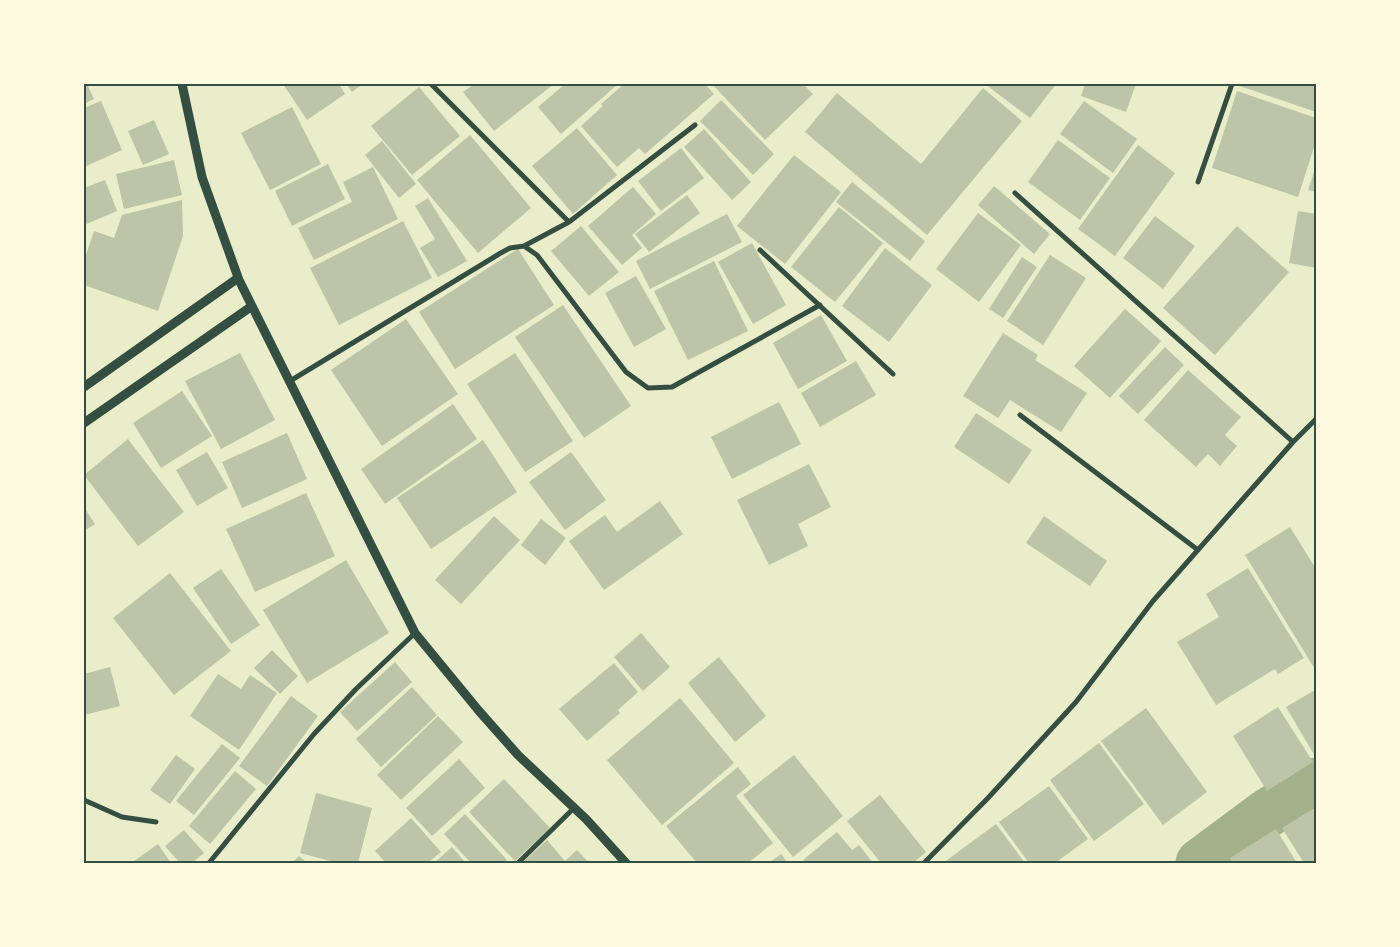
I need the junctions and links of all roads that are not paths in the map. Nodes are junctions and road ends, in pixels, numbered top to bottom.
1 (182, 84) edge
2 (431, 84) edge
3 (1232, 84) edge
4 (695, 125) dead end
5 (1198, 182) dead end
6 (1015, 193) dead end
7 (569, 222) junction
8 (524, 246) junction
9 (760, 250) dead end
10 (238, 278) junction
11 (252, 306) junction
12 (820, 306) junction
13 (893, 374) dead end
14 (290, 381) junction
15 (84, 387) edge
16 (1020, 415) dead end
17 (1316, 419) edge
18 (84, 423) edge
19 (1293, 442) junction
20 (1198, 550) junction
21 (415, 633) junction
22 (84, 800) edge
23 (574, 808) junction
24 (156, 822) dead end
25 (209, 863) edge
26 (518, 863) edge
27 (626, 863) edge
28 (924, 863) edge

1 - 10 street
2 - 7 street
3 - 5 street
4 - 7 street
6 - 19 street
7 - 8 street
8 - 12 street
8 - 14 street
9 - 12 street
10 - 11 street
10 - 15 street
11 - 14 street
11 - 18 street
12 - 13 street
14 - 21 street
16 - 20 street
17 - 19 street
19 - 20 street
20 - 28 street
21 - 23 street
21 - 25 street
22 - 24 street
23 - 26 street
23 - 27 street

